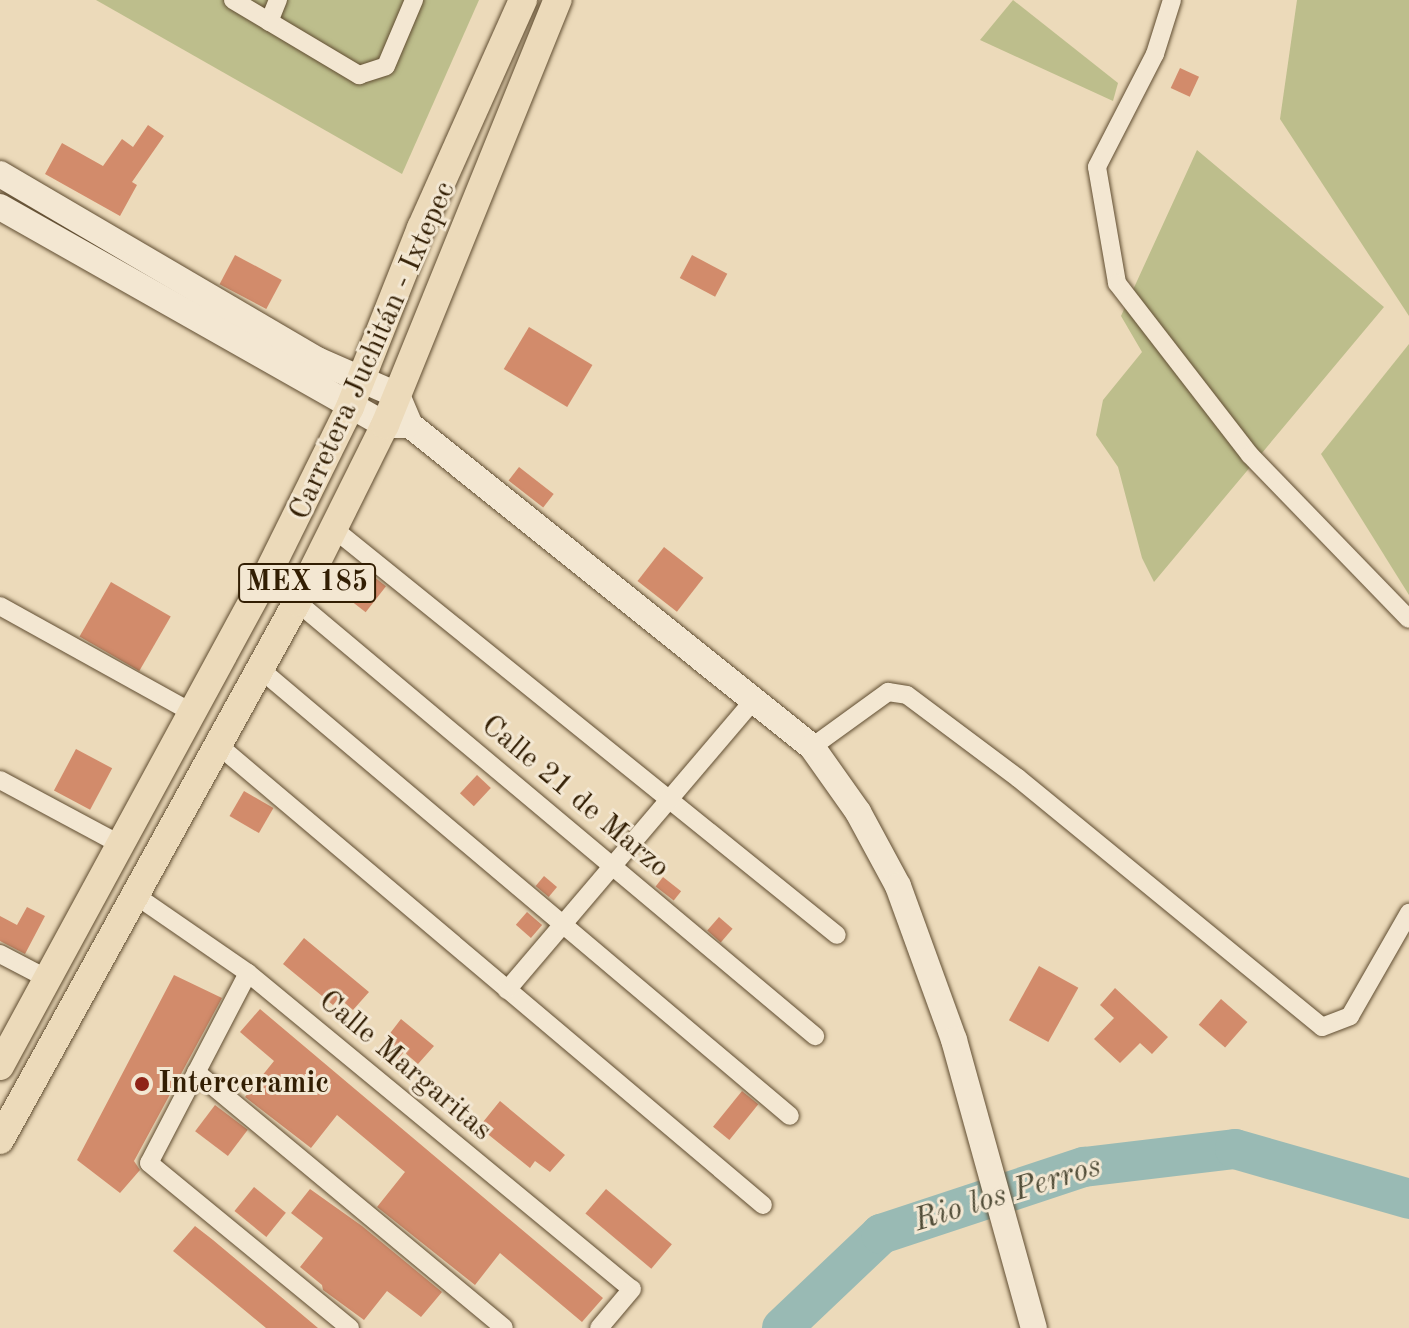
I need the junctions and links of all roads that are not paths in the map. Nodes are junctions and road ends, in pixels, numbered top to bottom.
1 (233, 0) edge
2 (278, 0) edge
3 (414, 0) edge
4 (523, 0) edge
5 (558, 0) edge
6 (1172, 0) edge
7 (269, 22) junction
8 (0, 174) edge
9 (0, 207) edge
10 (363, 378) junction
11 (397, 395) junction
12 (350, 407) junction
13 (398, 425) junction
14 (334, 529) junction
15 (297, 602) junction
16 (0, 606) edge
17 (1409, 619) edge
18 (260, 669) junction
19 (755, 699) junction
20 (193, 713) junction
21 (218, 745) junction
22 (812, 747) junction
23 (0, 780) edge
24 (669, 801) junction
25 (121, 845) junction
26 (613, 866) junction
27 (135, 895) junction
28 (1409, 913) edge
29 (562, 927) junction
30 (837, 935) dead end
31 (0, 954) edge
32 (248, 973) junction
33 (48, 979) junction
34 (507, 990) junction
35 (815, 1036) dead end
36 (0, 1066) edge
37 (196, 1072) junction
38 (790, 1116) dead end
39 (0, 1140) edge
40 (763, 1205) dead end
41 (350, 1328) edge
42 (504, 1328) edge
43 (599, 1328) edge
44 (1034, 1328) edge

1 - 7 street
2 - 7 street
3 - 7 street
4 - 10 main road, Carretera Juchitán - Ixtepec / MEX 185
5 - 11 main road, Carretera Juchitán - Ixtepec / MEX 185
6 - 17 street
8 - 10 street
9 - 12 street
10 - 11 street
10 - 12 main road, Carretera Juchitán - Ixtepec / MEX 185
11 - 13 main road, Carretera Juchitán - Ixtepec / MEX 185
12 - 13 street
12 - 20 main road, Carretera Juchitán - Ixtepec / MEX 185
13 - 14 main road, Carretera Juchitán - Ixtepec / MEX 185
13 - 19 street
14 - 15 main road, Carretera Juchitán - Ixtepec / MEX 185
14 - 24 street
15 - 18 main road, Carretera Juchitán - Ixtepec / MEX 185
15 - 26 street, Calle 21 de Marzo
16 - 20 street
18 - 21 main road, Carretera Juchitán - Ixtepec / MEX 185
18 - 29 street
19 - 22 street
19 - 24 street
20 - 25 main road, Carretera Juchitán - Ixtepec / MEX 185
21 - 27 main road, Carretera Juchitán - Ixtepec / MEX 185
21 - 34 street
22 - 28 street
22 - 44 street
23 - 25 street
24 - 26 street
24 - 30 street
25 - 33 main road, Carretera Juchitán - Ixtepec / MEX 185
26 - 29 street
26 - 35 street, Calle 21 de Marzo
27 - 32 street, Calle Margaritas
27 - 39 main road, Carretera Juchitán - Ixtepec / MEX 185
29 - 34 street
29 - 38 street
31 - 33 street
32 - 37 street
32 - 43 street, Calle Margaritas
33 - 36 main road, Carretera Juchitán - Ixtepec / MEX 185
34 - 40 street
37 - 41 street
37 - 42 street

